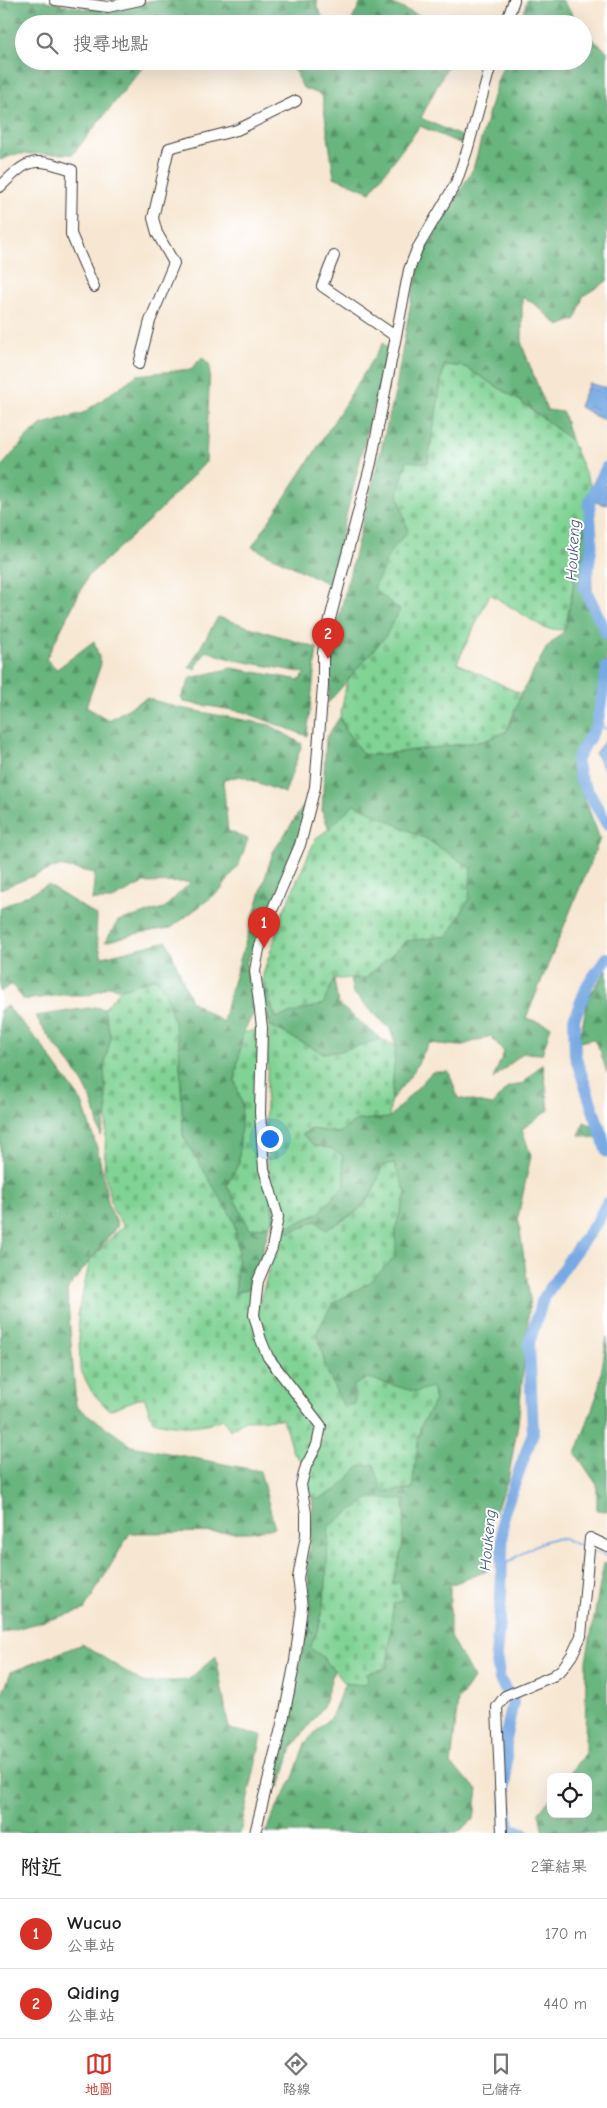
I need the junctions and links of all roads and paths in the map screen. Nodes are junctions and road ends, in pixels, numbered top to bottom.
1 (54, 0) edge
2 (140, 0) edge
3 (514, 0) edge
4 (509, 15) edge
5 (490, 70) edge
6 (296, 101) dead end
7 (0, 187) edge
8 (334, 256) dead end
9 (94, 287) dead end
10 (395, 336) junction
11 (140, 364) dead end
12 (607, 1546) edge
13 (255, 1833) edge
14 (502, 1833) edge

1 - 2 street
3 - 4 street
5 - 10 street
6 - 11 street
7 - 9 street
8 - 10 street
10 - 13 street
12 - 14 street

